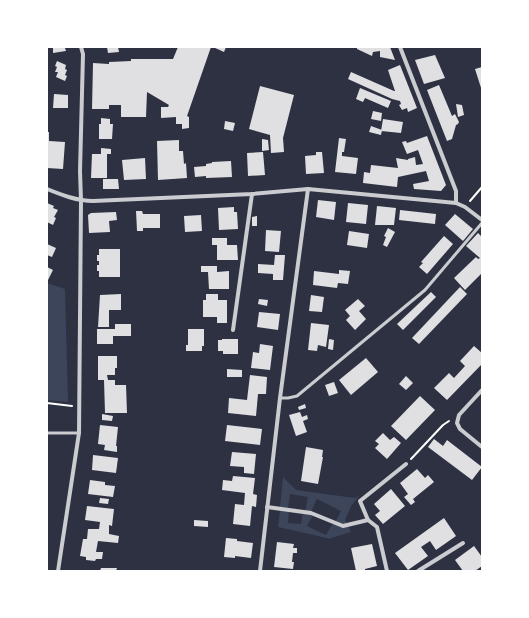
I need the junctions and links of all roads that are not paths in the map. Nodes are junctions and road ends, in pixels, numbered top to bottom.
1 (81, 47) edge
2 (400, 47) edge
3 (47, 189) edge
4 (308, 189) junction
5 (252, 194) junction
6 (81, 201) junction
7 (456, 204) junction
8 (482, 221) edge
9 (233, 330) dead end
10 (482, 390) edge
11 (280, 398) junction
12 (79, 433) junction
13 (47, 434) edge
14 (482, 447) edge
15 (406, 464) road end
16 (267, 507) junction
17 (368, 520) junction
18 (463, 543) dead end
19 (58, 571) edge
20 (260, 571) edge
21 (387, 571) edge
22 (418, 571) edge

1 - 6 street
2 - 7 street
3 - 6 street
4 - 5 street
4 - 7 street
4 - 11 street
5 - 6 street
5 - 9 street
6 - 12 street
7 - 8 street
8 - 11 lane
10 - 14 street
11 - 16 street
12 - 13 lane
12 - 19 street
15 - 17 street
16 - 17 street
16 - 20 street
17 - 21 street
18 - 22 street

